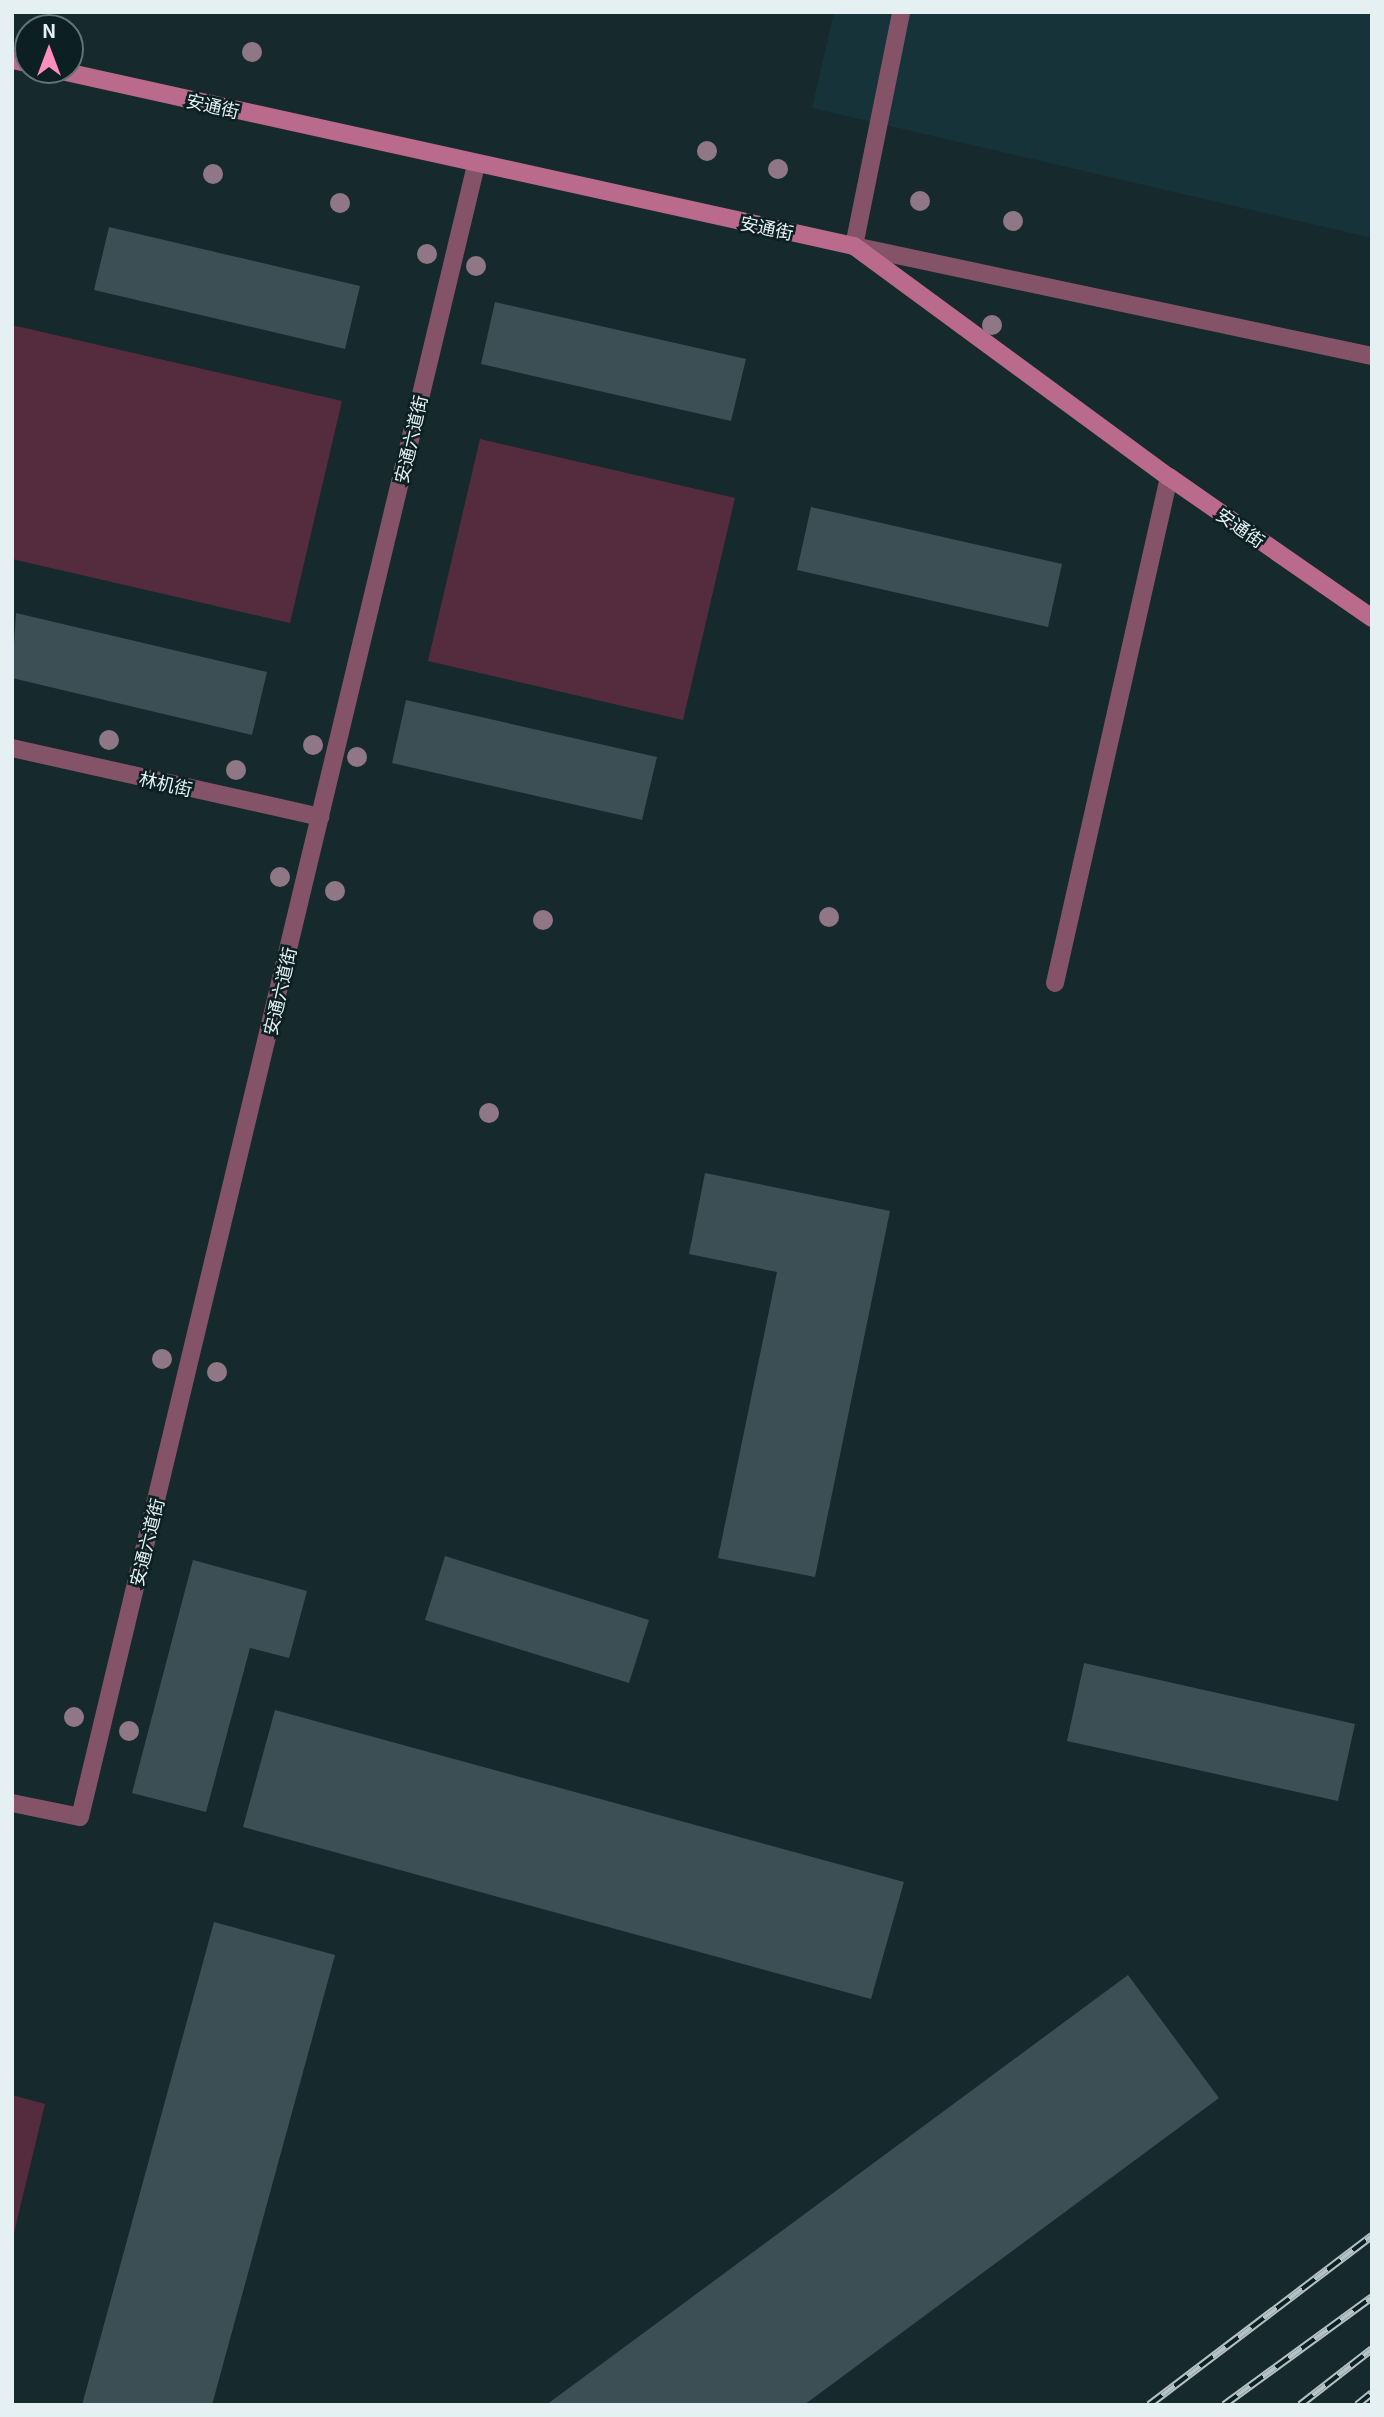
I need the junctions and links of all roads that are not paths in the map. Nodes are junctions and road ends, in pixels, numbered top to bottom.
1 (901, 12) edge
2 (84, 76) edge
3 (476, 165) junction
4 (854, 246) junction
5 (1372, 356) edge
6 (1169, 477) junction
7 (1372, 618) edge
8 (12, 748) edge
9 (320, 817) junction
10 (1055, 984) dead end
11 (12, 1803) edge

1 - 4 street
2 - 3 main road, 安通街
3 - 4 main road, 安通街
3 - 9 street, 安通六道街
4 - 5 street
4 - 6 main road, 安通街
6 - 7 main road, 安通街
6 - 10 street
8 - 9 street, 林机街
9 - 11 street, 安通六道街

